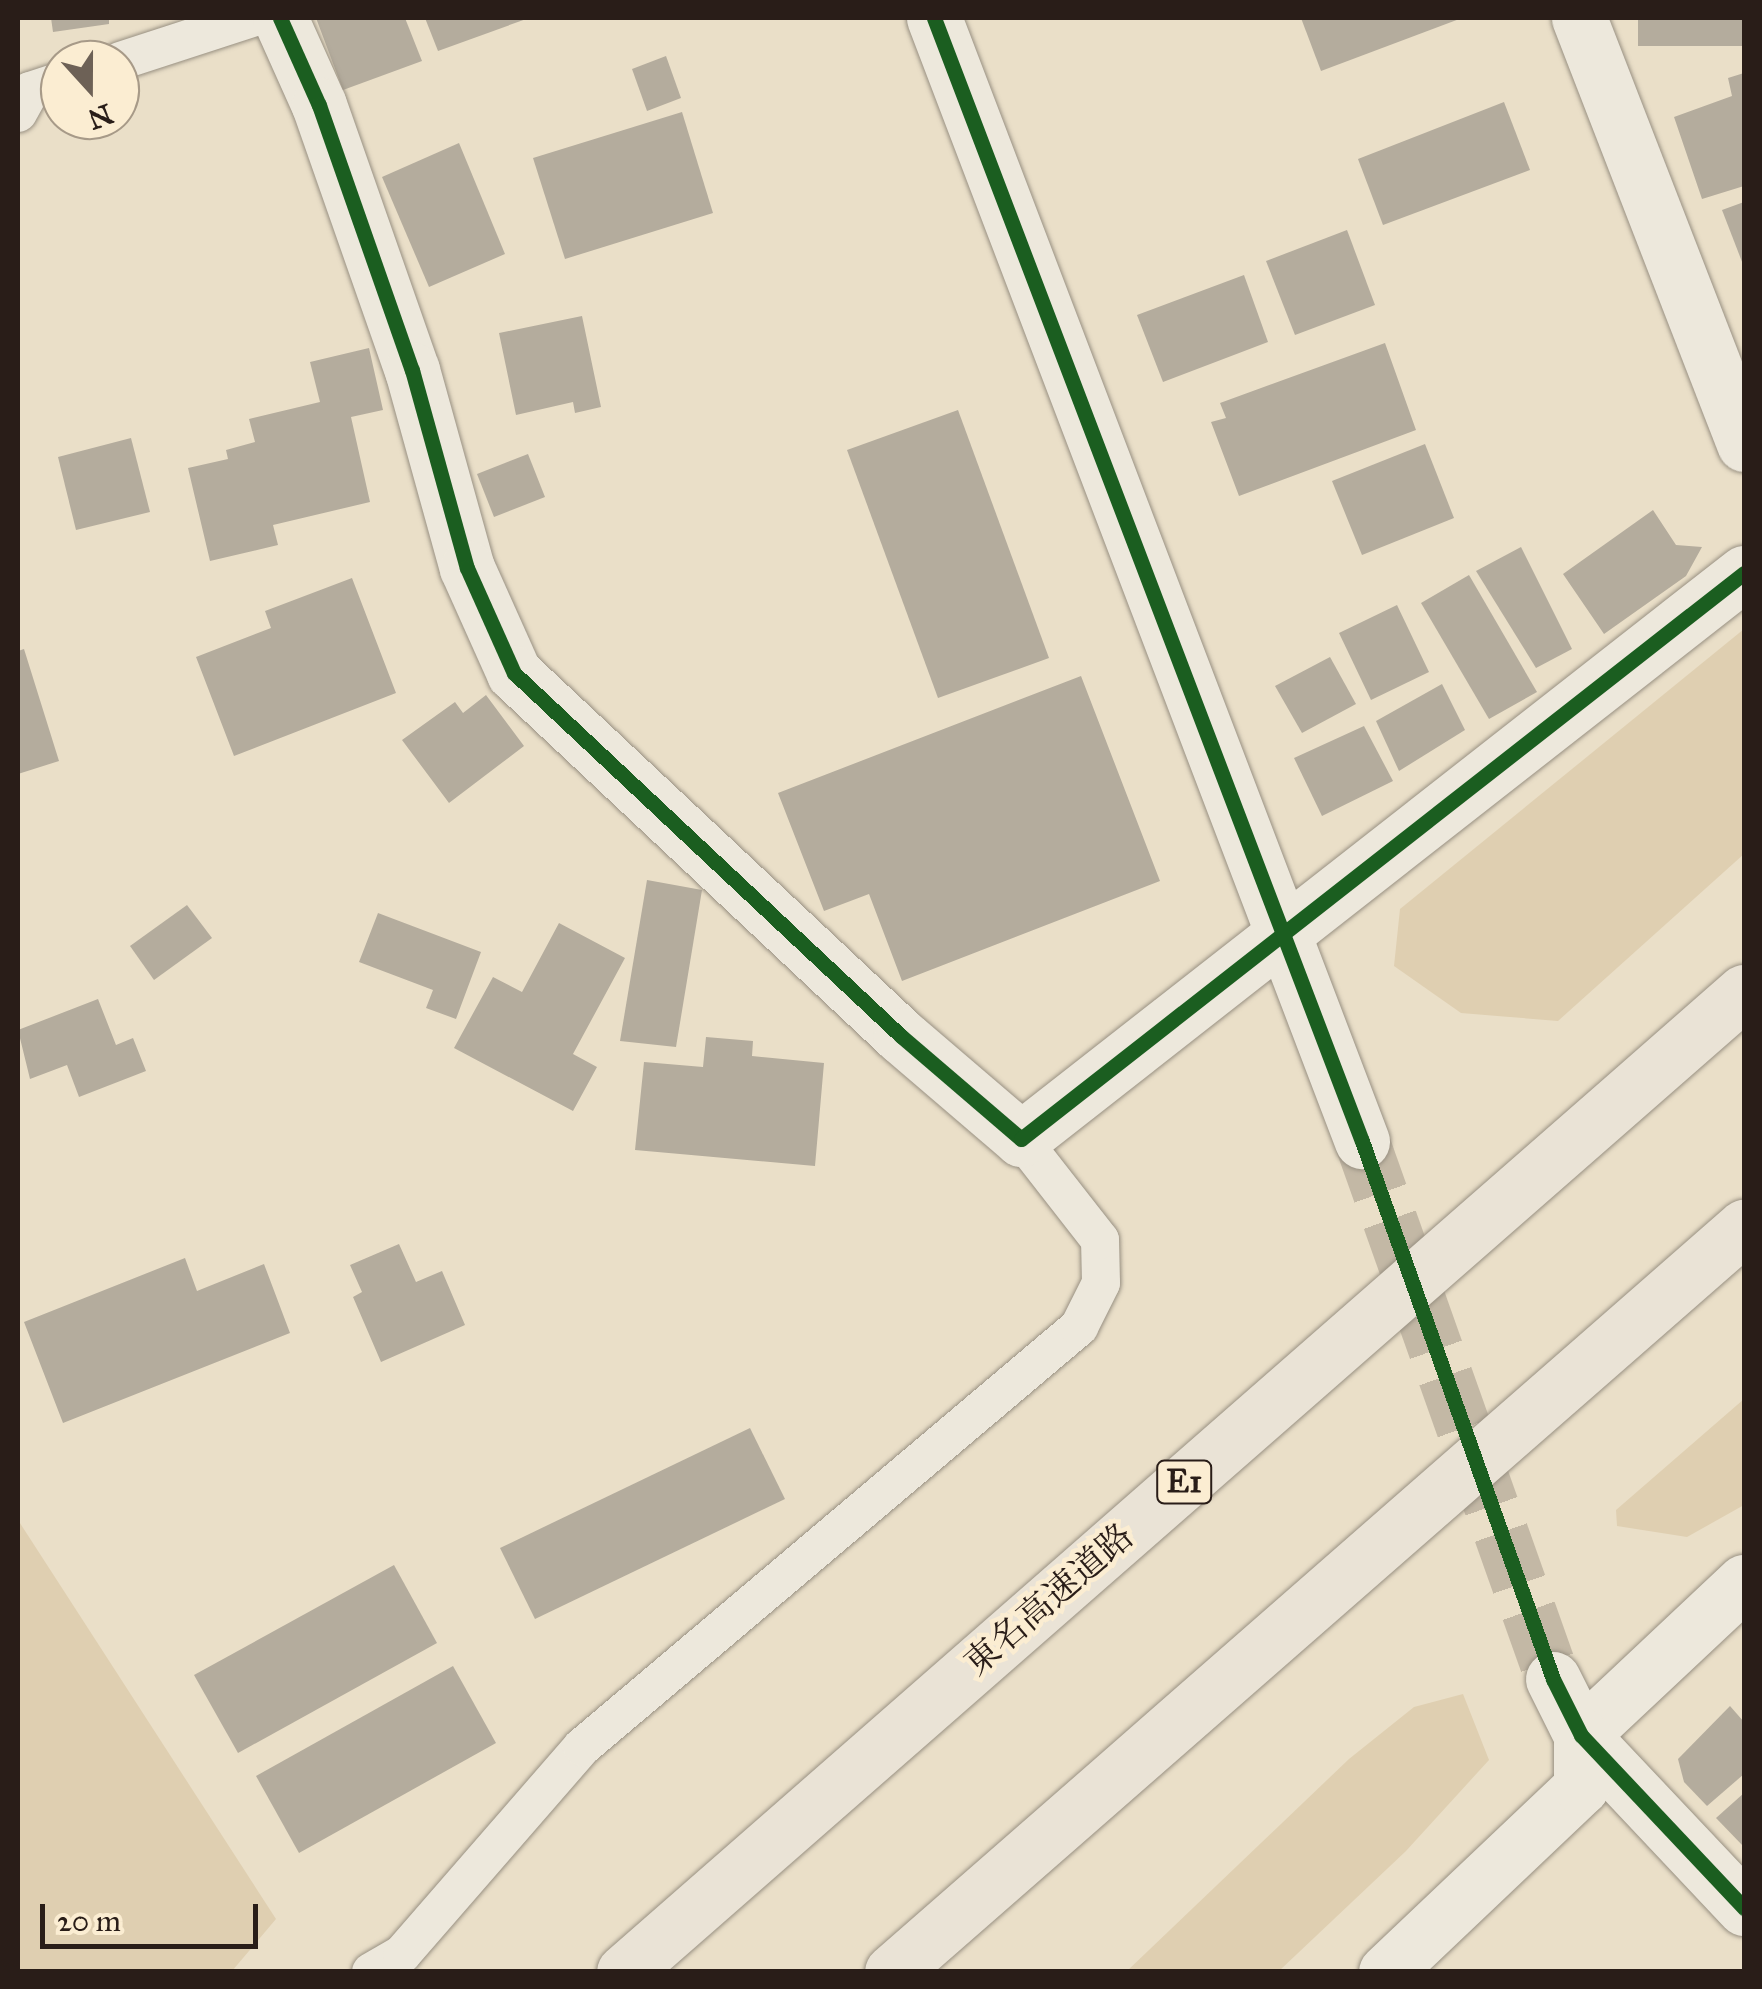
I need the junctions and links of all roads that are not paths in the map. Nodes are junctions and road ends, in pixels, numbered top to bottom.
1 (252, 18) edge
2 (280, 18) edge
3 (934, 18) edge
4 (1579, 18) edge
5 (140, 54) edge
6 (40, 88) edge
7 (18, 113) edge
8 (1744, 444) edge
9 (1744, 573) edge
10 (1280, 937) junction
11 (1744, 992) edge
12 (1022, 1139) junction
13 (1362, 1141) tunnel mouth
14 (1744, 1227) edge
15 (1744, 1582) edge
16 (1553, 1680) tunnel mouth
17 (1581, 1735) junction
18 (1744, 1908) edge
19 (918, 1952) edge
20 (370, 1972) edge
21 (624, 1972) edge
22 (892, 1972) edge
23 (1386, 1972) edge

1 - 5 lane
2 - 12 street
3 - 10 street
4 - 8 street
6 - 7 lane
9 - 10 street
10 - 12 street
10 - 13 street
11 - 21 highway, 東名高速道路 / E1
12 - 20 lane
14 - 19 highway
15 - 17 street
16 - 17 street
17 - 18 street
17 - 23 street
19 - 22 highway

